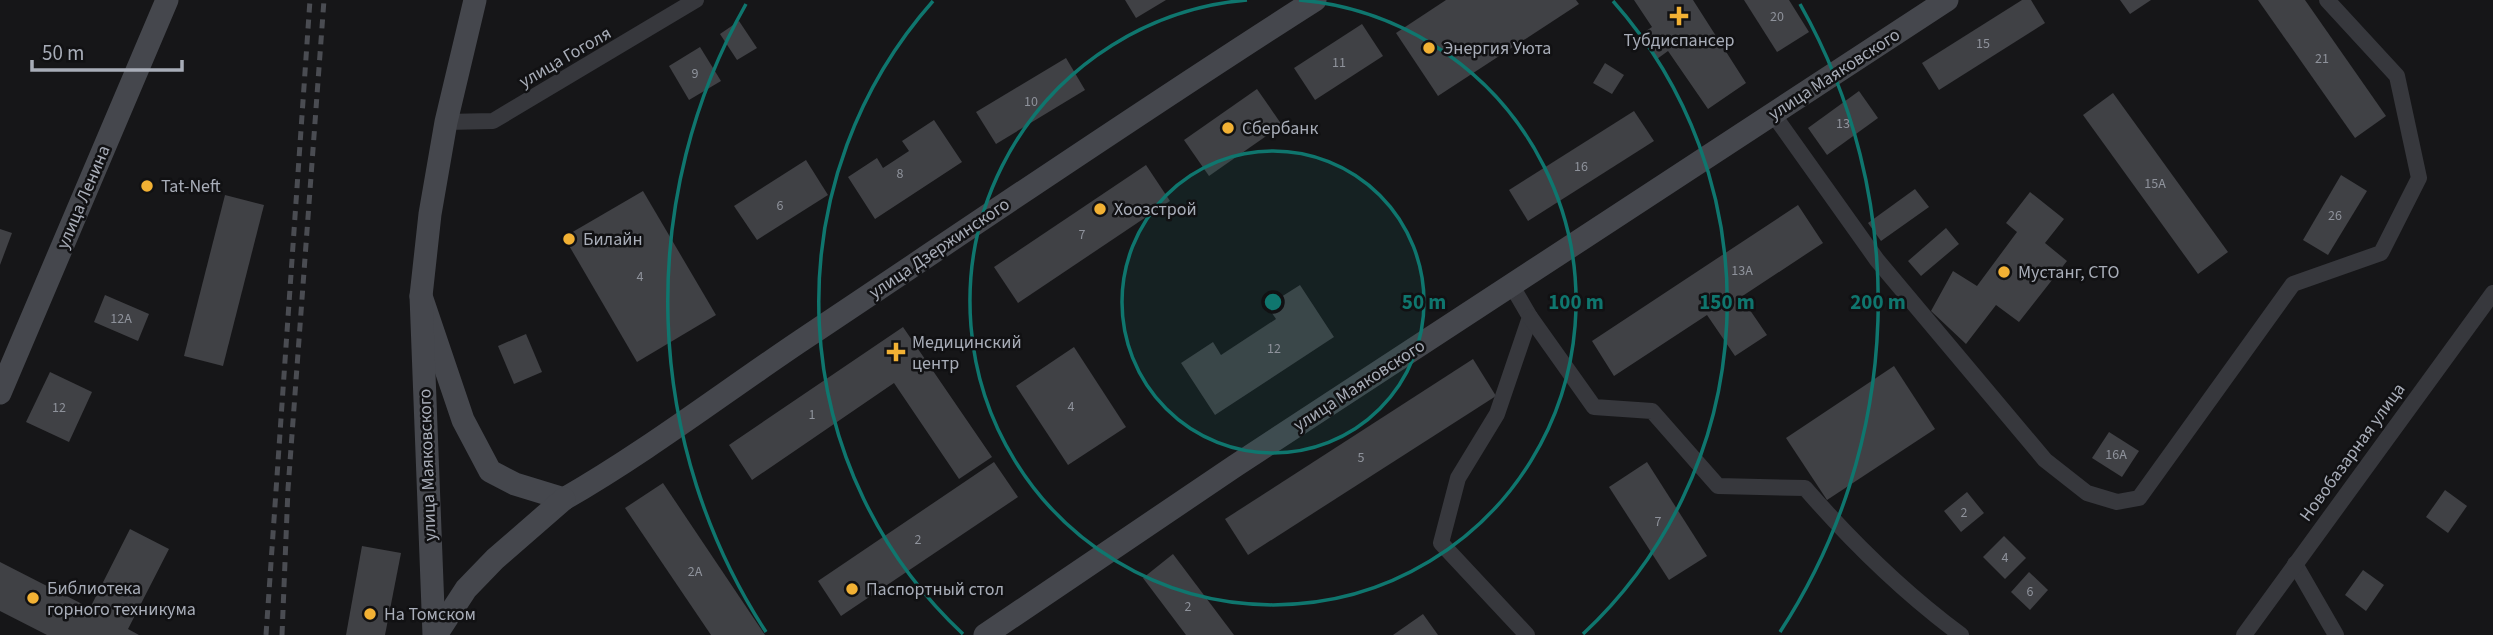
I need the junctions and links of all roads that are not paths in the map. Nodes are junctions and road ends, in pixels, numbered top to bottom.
1 (167, 0) edge
2 (475, 0) edge
3 (696, 0) edge
4 (1315, 0) edge
5 (1947, 0) edge
6 (2327, 0) edge
7 (1773, 114) junction
8 (446, 122) junction
9 (1511, 286) junction
10 (2493, 293) edge
11 (421, 296) junction
12 (1530, 317) junction
13 (0, 393) edge
14 (564, 499) junction
15 (2295, 564) junction
16 (435, 635) edge
17 (985, 635) edge
18 (1527, 635) edge
19 (1961, 635) edge
20 (2244, 635) edge
21 (2336, 635) edge

1 - 13 main road, улица Ленина
2 - 8 main road, улица Маяковского
3 - 8 street, улица Гоголя
4 - 14 main road, улица Дзержинского
5 - 7 main road, улица Маяковского
6 - 7 street
7 - 9 main road, улица Маяковского
8 - 11 main road, улица Маяковского
9 - 12 street
9 - 17 main road, улица Маяковского
10 - 15 street, Новобазарная улица
11 - 14 main road
11 - 16 main road, улица Маяковского
12 - 18 street
12 - 19 street
14 - 16 main road, улица Дзержинского
15 - 20 street, Новобазарная улица
15 - 21 street

